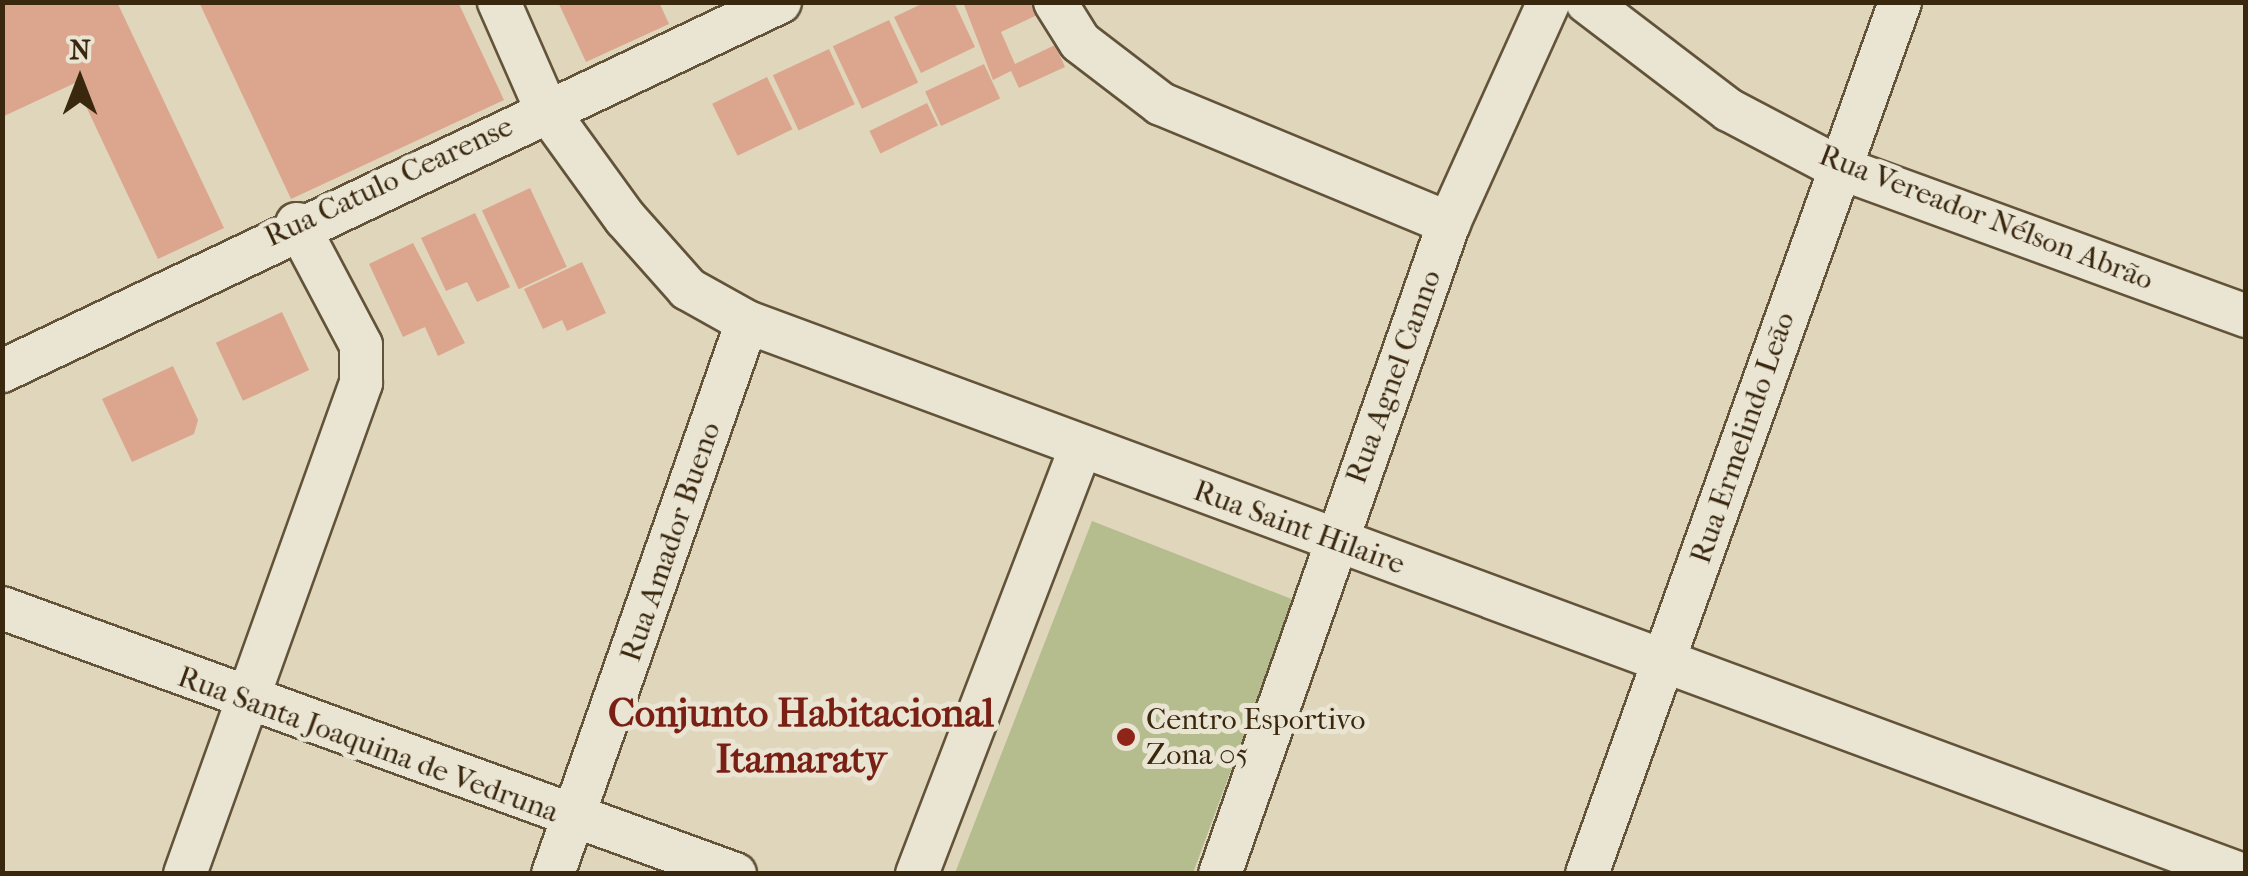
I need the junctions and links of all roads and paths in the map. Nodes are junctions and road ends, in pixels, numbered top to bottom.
1 (499, 2) edge
2 (780, 2) edge
3 (1055, 2) edge
4 (1549, 2) edge
5 (1587, 2) edge
6 (1900, 2) edge
7 (546, 109) junction
8 (1837, 167) junction
9 (1449, 223) junction
10 (296, 224) junction
11 (2246, 316) edge
12 (747, 322) junction
13 (2, 371) edge
14 (1079, 450) junction
15 (1335, 540) junction
16 (2, 608) edge
17 (1665, 661) junction
18 (249, 703) junction
19 (575, 820) junction
20 (185, 874) edge
21 (553, 874) edge
22 (736, 874) edge
23 (917, 874) edge
24 (1220, 874) edge
25 (1587, 874) edge
26 (2240, 874) edge

1 - 7 street, Rua Saint Hilaire
2 - 7 street, Rua Catulo Cearense
3 - 9 street
4 - 9 street, Rua Agnel Canno
5 - 8 street, Rua Vereador Nélson Abrão
6 - 8 street, Rua Ermelindo Leão
7 - 10 street, Rua Catulo Cearense
7 - 12 street, Rua Saint Hilaire
8 - 11 street, Rua Vereador Nélson Abrão
8 - 17 street, Rua Ermelindo Leão
9 - 15 street, Rua Agnel Canno
10 - 13 street, Rua Catulo Cearense
10 - 18 street
12 - 14 street, Rua Saint Hilaire
12 - 19 street, Rua Amador Bueno
14 - 15 street, Rua Saint Hilaire
14 - 23 street
15 - 17 street, Rua Saint Hilaire
15 - 24 street, Rua Agnel Canno
16 - 18 street, Rua Santa Joaquina de Vedruna
17 - 25 street, Rua Ermelindo Leão
17 - 26 street, Rua Saint Hilaire
18 - 19 street, Rua Santa Joaquina de Vedruna
18 - 20 street
19 - 21 street, Rua Amador Bueno
19 - 22 street, Rua Santa Joaquina de Vedruna

